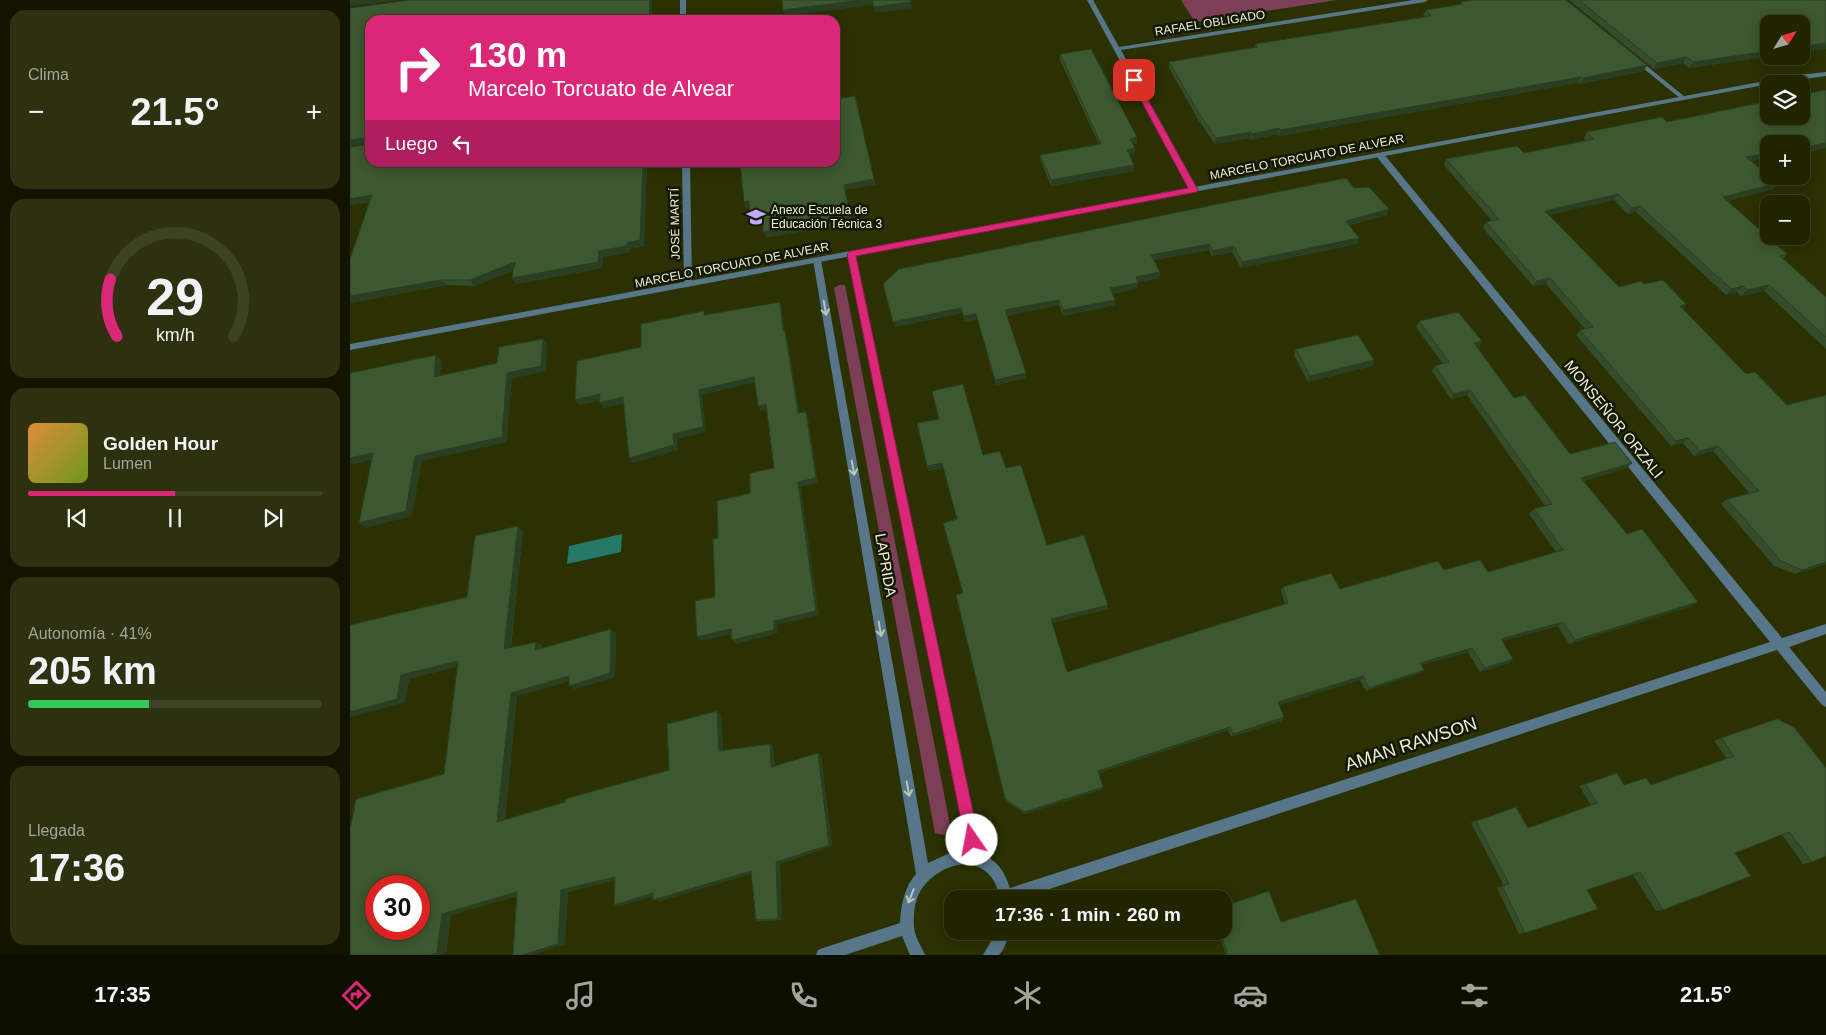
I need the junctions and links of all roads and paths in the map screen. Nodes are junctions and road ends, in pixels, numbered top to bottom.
1 (683, 0) edge
2 (1090, 0) edge
3 (1425, 0) edge
4 (683, 15) edge
5 (1116, 49) junction
6 (1630, 55) edge
7 (1826, 74) edge
8 (1684, 98) junction
9 (1380, 155) junction
10 (686, 167) edge
11 (1194, 190) junction
12 (851, 254) junction
13 (816, 260) junction
14 (688, 284) junction
15 (350, 347) edge
16 (1826, 629) edge
17 (1780, 644) junction
18 (1826, 701) edge
19 (976, 859) junction
20 (923, 875) junction
21 (1005, 890) edge
22 (1028, 890) edge
23 (907, 928) junction
24 (1000, 940) edge
25 (993, 953) edge
26 (824, 955) edge
27 (918, 955) edge

1 - 4 street
2 - 5 street
3 - 5 street, RAFAEL OBLIGADO
5 - 11 street
6 - 8 street
7 - 8 street, MARCELO TORCUATO DE ALVEAR
8 - 9 street, MARCELO TORCUATO DE ALVEAR
9 - 11 street, MARCELO TORCUATO DE ALVEAR
9 - 17 street, MONSEÑOR ORZALI
10 - 14 street, JOSÉ MARTÍ
11 - 12 street, MARCELO TORCUATO DE ALVEAR
12 - 13 street, MARCELO TORCUATO DE ALVEAR
12 - 19 street, LAPRIDA
13 - 14 street, MARCELO TORCUATO DE ALVEAR
13 -> 20 street, LAPRIDA
14 - 15 street, MARCELO TORCUATO DE ALVEAR
16 - 17 street, AMAN RAWSON
17 - 18 street, MONSEÑOR ORZALI
17 - 22 street, AMAN RAWSON
19 - 20 street
19 - 21 street
20 -> 23 street
23 - 26 street
23 - 27 street
24 - 25 street

